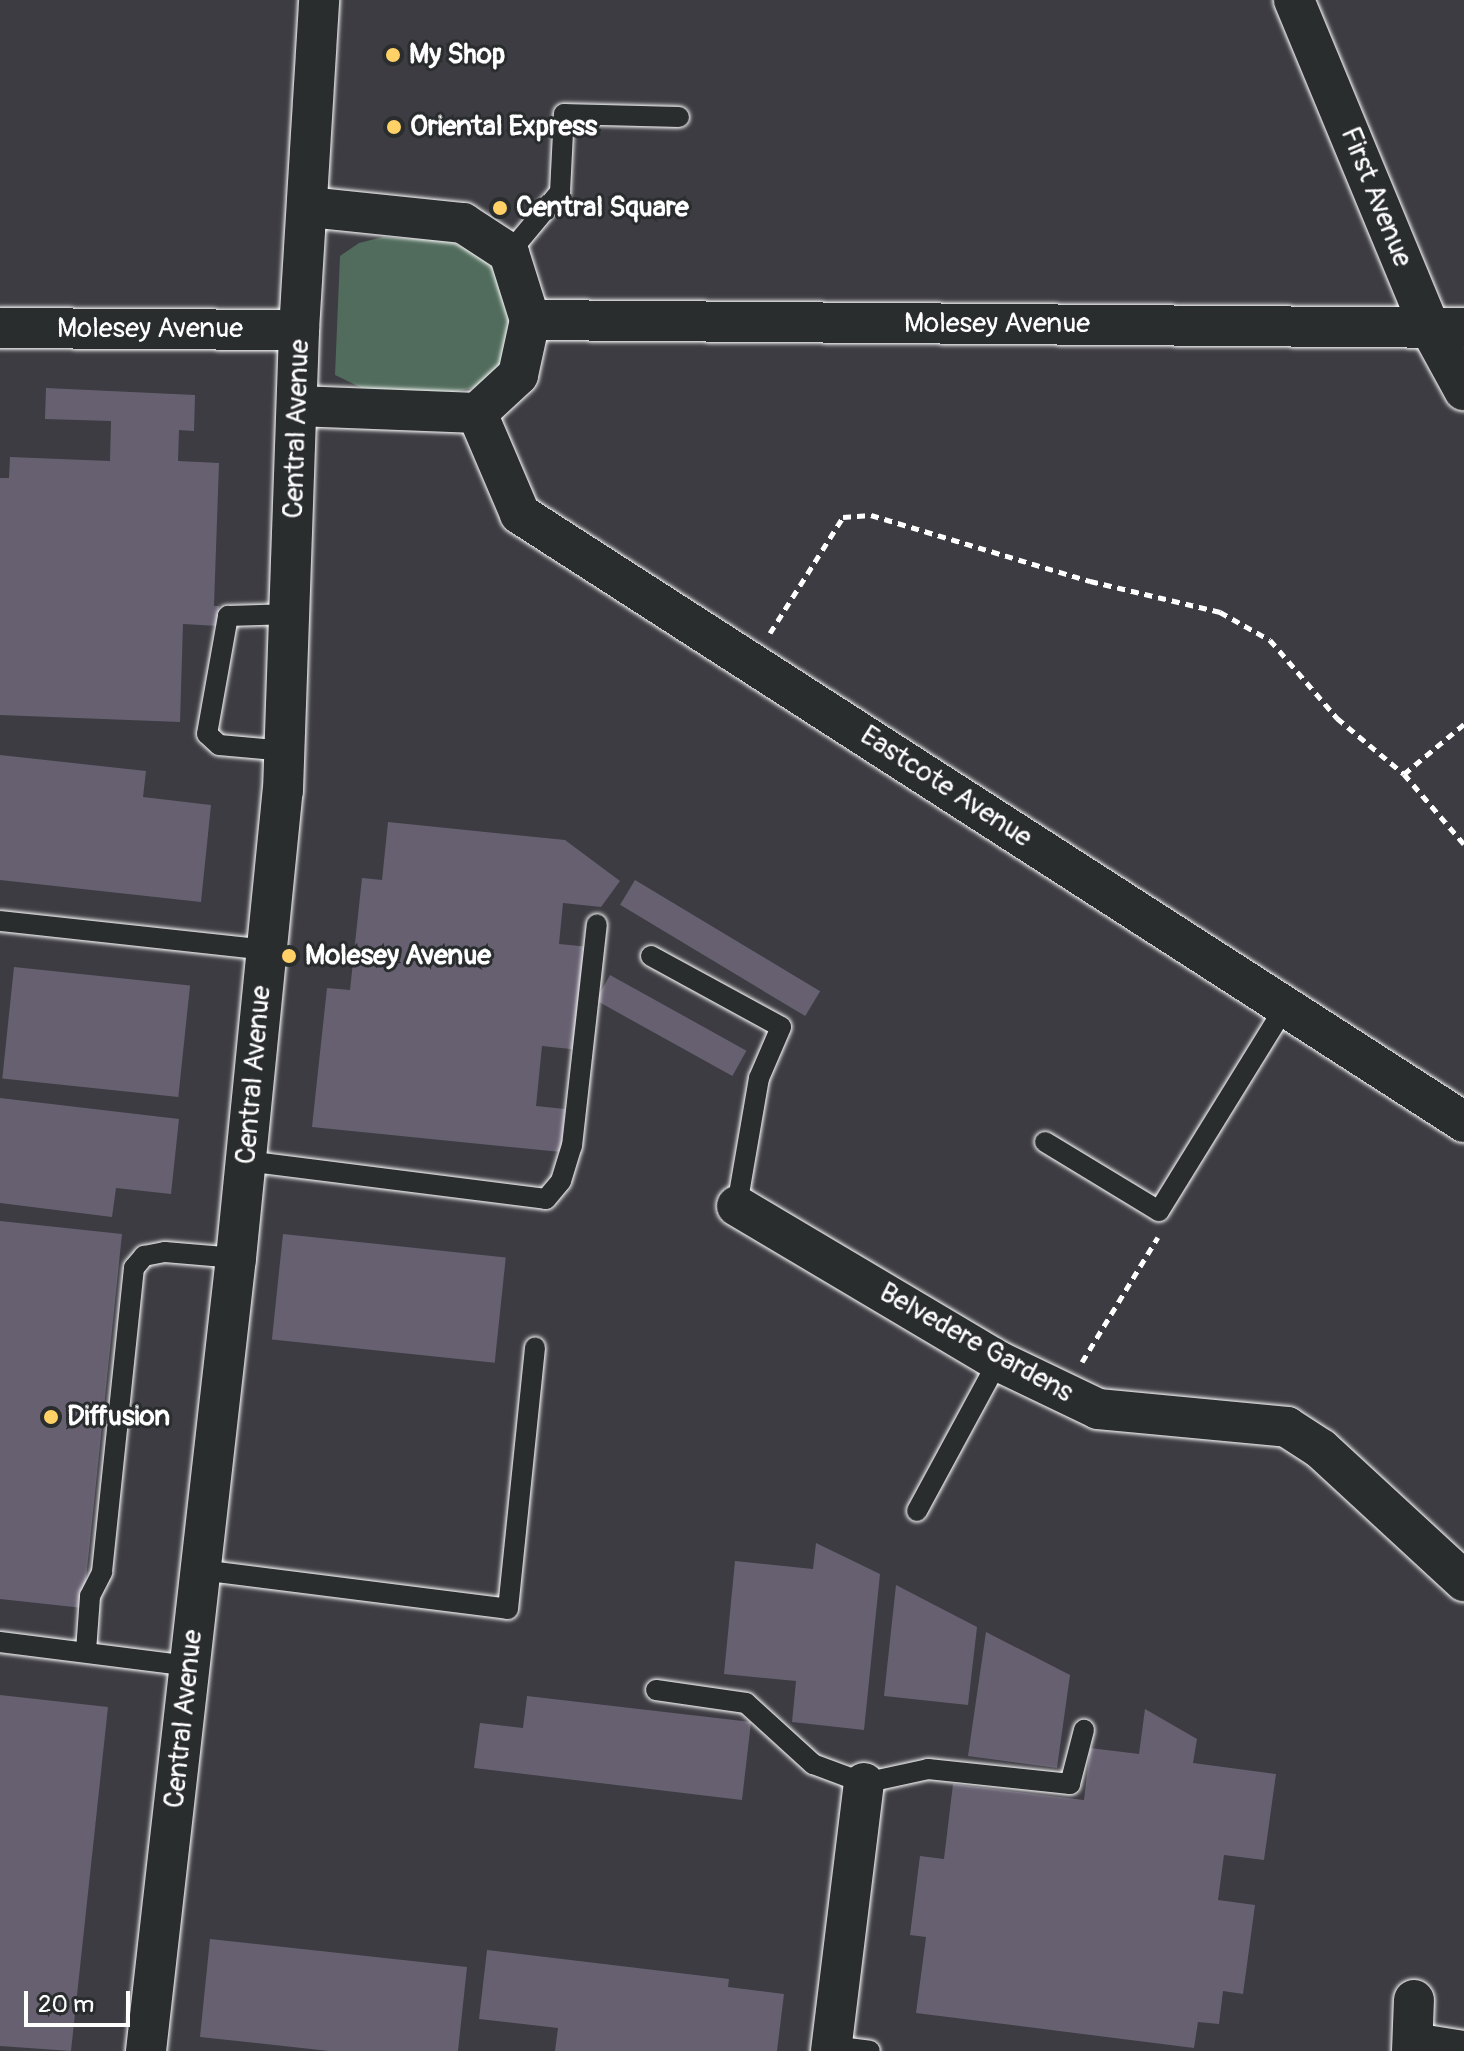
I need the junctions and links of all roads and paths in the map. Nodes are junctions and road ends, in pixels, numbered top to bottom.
1 (319, 0) edge
2 (1294, 0) edge
3 (679, 117) dead end
4 (308, 207) junction
5 (509, 253) junction
6 (530, 320) junction
7 (0, 328) edge
8 (1447, 328) edge
9 (299, 330) junction
10 (1464, 390) edge
11 (297, 406) junction
12 (477, 413) junction
13 (292, 614) junction
14 (752, 661) junction
15 (1464, 724) edge
16 (286, 751) junction
17 (1404, 774) junction
18 (1464, 844) edge
19 (0, 921) edge
20 (597, 924) dead end
21 (266, 950) junction
22 (651, 956) dead end
23 (1285, 1007) junction
24 (1464, 1122) edge
25 (1045, 1142) dead end
26 (246, 1161) junction
27 (737, 1206) joint
28 (1159, 1211) junction
29 (236, 1258) junction
30 (535, 1347) dead end
31 (998, 1361) junction
32 (1062, 1393) junction
33 (917, 1511) dead end
34 (201, 1570) junction
35 (1464, 1581) edge
36 (0, 1642) edge
37 (86, 1651) junction
38 (190, 1666) junction
39 (656, 1690) dead end
40 (1084, 1730) dead end
41 (864, 1783) junction
42 (1414, 2000) dead end
43 (151, 2044) edge
44 (1412, 2047) edge
45 (844, 2049) edge
46 (1463, 2051) edge

1 - 4 street, Central Avenue
2 - 8 street, First Avenue
3 - 5 lane
4 - 5 street
4 - 9 street, Central Avenue
5 - 6 street
6 - 8 street, Molesey Avenue
6 - 12 street
7 - 9 street, Molesey Avenue
8 - 10 street, First Avenue
9 - 11 street, Central Avenue
11 - 12 street
11 - 13 street, Central Avenue
12 - 14 street, Eastcote Avenue
13 - 16 street, Central Avenue
13 - 16 lane
14 - 17 path
14 - 23 street, Eastcote Avenue
15 - 17 path
16 - 21 street, Central Avenue
17 - 18 path
19 - 21 lane
20 - 26 lane
21 - 26 street, Central Avenue
22 - 27 lane
23 - 24 street, Eastcote Avenue
23 - 28 lane
25 - 28 lane
26 - 29 street, Central Avenue
27 - 31 street, Belvedere Gardens
28 - 32 path
29 - 34 street, Central Avenue
29 - 37 lane
30 - 34 lane
31 - 32 street, Belvedere Gardens
31 - 33 lane
32 - 35 street, Belvedere Gardens
34 - 38 street, Central Avenue
36 - 37 lane
37 - 38 lane
38 - 43 street, Central Avenue
39 - 41 lane
40 - 41 lane
41 - 45 street
42 - 44 street
44 - 46 street

